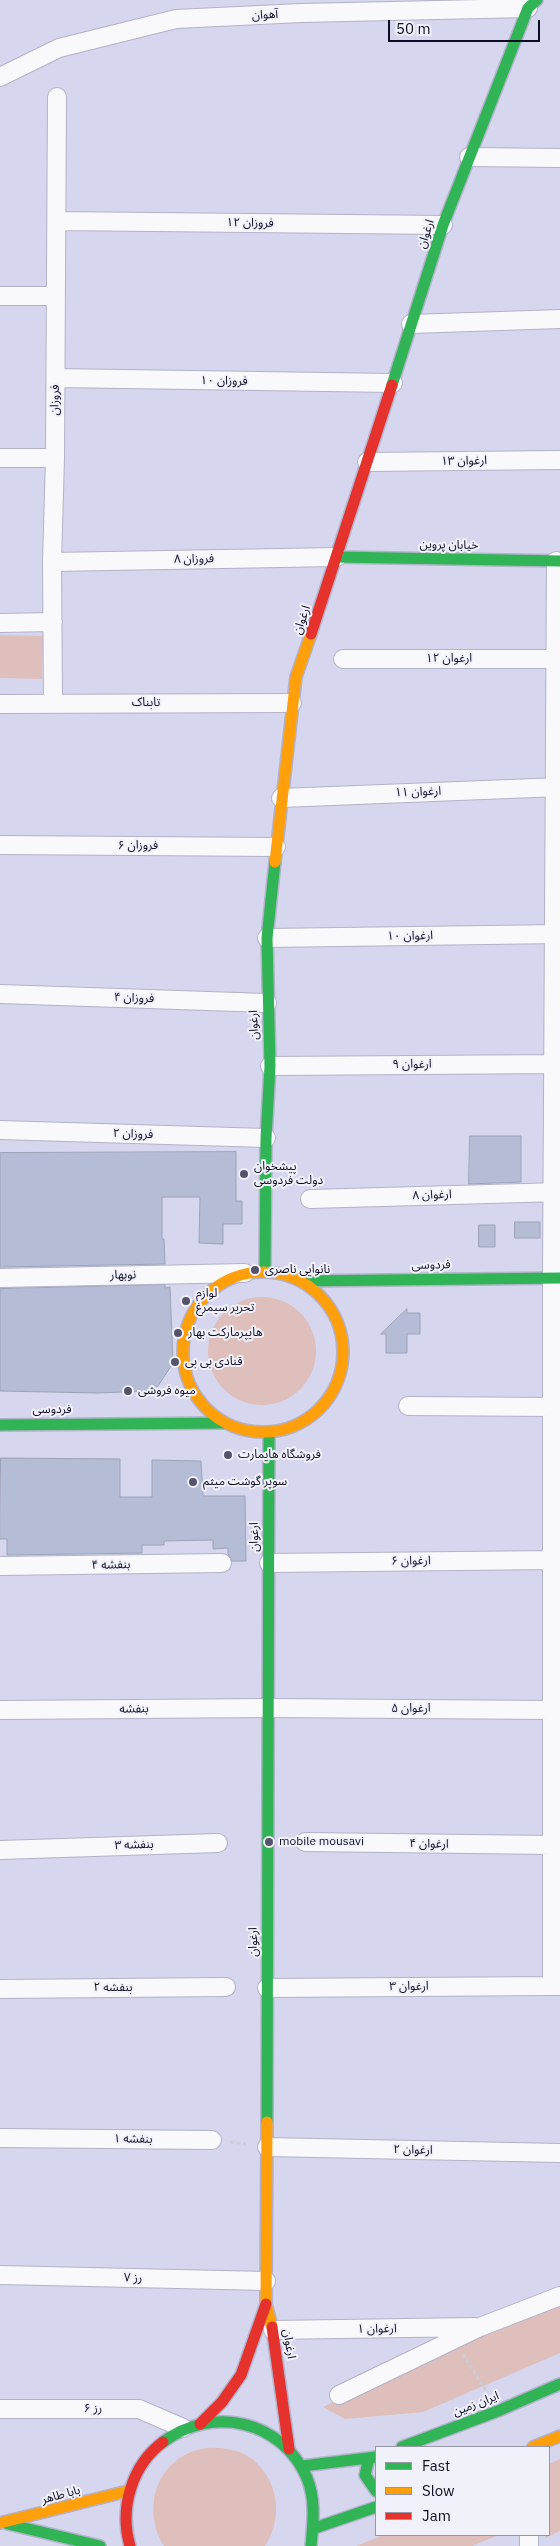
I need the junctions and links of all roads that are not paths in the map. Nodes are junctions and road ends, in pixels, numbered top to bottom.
1 (532, 4) edge
2 (0, 77) edge
3 (57, 97) dead end
4 (470, 157) junction
5 (560, 158) edge
6 (57, 221) junction
7 (443, 225) junction
8 (0, 296) edge
9 (56, 296) junction
10 (560, 319) edge
11 (411, 324) junction
12 (56, 378) junction
13 (392, 383) junction
14 (0, 458) edge
15 (55, 458) junction
16 (560, 460) edge
17 (367, 462) junction
18 (337, 557) junction
19 (558, 561) edge
20 (52, 562) junction
21 (53, 622) junction
22 (0, 623) edge
23 (343, 659) dead end
24 (558, 659) edge
25 (292, 703) junction
26 (0, 704) edge
27 (53, 704) junction
28 (557, 787) edge
29 (281, 798) junction
30 (0, 845) edge
31 (276, 847) junction
32 (557, 934) edge
33 (267, 938) junction
34 (0, 994) edge
35 (267, 1002) junction
36 (557, 1064) edge
37 (270, 1066) junction
38 (0, 1130) edge
39 (266, 1138) junction
40 (556, 1192) edge
41 (310, 1198) dead end
42 (265, 1271) junction
43 (245, 1273) junction
44 (556, 1277) edge
45 (0, 1278) edge
46 (303, 1281) junction
47 (408, 1406) dead end
48 (552, 1407) junction
49 (224, 1423) junction
50 (0, 1424) edge
51 (269, 1432) junction
52 (553, 1560) junction
53 (222, 1563) dead end
54 (269, 1563) junction
55 (0, 1566) edge
56 (268, 1708) junction
57 (0, 1710) edge
58 (553, 1710) junction
59 (557, 1744) edge
60 (305, 1842) dead end
61 (218, 1843) dead end
62 (553, 1845) junction
63 (0, 1850) edge
64 (556, 1895) edge
65 (556, 1986) edge
66 (226, 1987) dead end
67 (267, 1988) junction
68 (0, 1989) edge
69 (0, 2138) edge
70 (212, 2140) road end
71 (266, 2147) junction
72 (560, 2153) edge
73 (0, 2274) edge
74 (266, 2281) junction
75 (560, 2296) edge
76 (266, 2304) junction
77 (480, 2327) junction
78 (274, 2330) junction
79 (560, 2384) edge
80 (340, 2395) dead end
81 (0, 2410) edge
82 (200, 2424) junction
83 (183, 2428) junction
84 (560, 2436) edge
85 (405, 2446) edge
86 (535, 2446) edge
87 (289, 2449) junction
88 (373, 2458) edge
89 (302, 2466) junction
90 (375, 2490) edge
91 (128, 2491) junction
92 (375, 2507) edge
93 (3, 2523) edge
94 (315, 2528) junction
95 (100, 2546) edge
96 (130, 2546) edge
97 (311, 2546) edge

1 - 2 street, آهوان
1 - 4 main road, ارغوان
3 - 6 street, فروزان
4 - 5 street
4 - 7 main road, ارغوان
6 - 7 street, فروزان ۱۲
6 - 9 street, فروزان
7 - 11 main road, ارغوان
8 - 9 street
9 - 12 street, فروزان
10 - 11 street
11 - 13 main road, ارغوان
12 - 13 street, فروزان ۱۰
12 - 15 street, فروزان
13 - 17 main road, ارغوان
14 - 15 street
15 - 20 street, فروزان
16 - 17 street, ارغوان ۱۳
17 - 18 main road, ارغوان
18 - 19 main road, خیابان پروین
18 - 20 street, فروزان ۸
18 - 25 main road, ارغوان
19 - 24 street
20 - 21 street, فروزان
21 - 22 street
21 - 27 street, فروزان
23 - 24 street, ارغوان ۱۲
24 - 28 street
25 - 27 street, تابناک
25 - 29 main road, ارغوان
26 - 27 street, تابناک
28 - 29 street, ارغوان ۱۱
28 - 32 street
29 - 31 main road, ارغوان
30 - 31 street, فروزان ۶
31 - 33 main road, ارغوان
32 - 33 street, ارغوان ۱۰
32 - 36 street
33 - 35 main road, ارغوان
34 - 35 street, فروزان ۴
35 - 37 main road, ارغوان
36 - 37 street, ارغوان ۹
36 - 40 street
37 - 39 main road, ارغوان
38 - 39 street, فروزان ۲
39 - 42 main road, ارغوان
40 - 41 street, ارغوان ۸
40 - 44 street
42 - 43 main road
42 - 46 main road
43 - 45 street, نوبهار
43 - 49 main road
44 - 46 main road, فردوسی
44 - 48 street
46 - 51 main road
47 - 48 street
48 - 52 street
49 - 50 main road, فردوسی
49 - 51 main road
51 - 54 main road, ارغوان
52 - 54 street, ارغوان ۶
52 - 58 street
53 - 55 street, بنفشه ۴
54 - 56 main road, ارغوان
56 - 57 street, بنفشه
56 - 58 street, ارغوان ۵
56 - 67 main road, ارغوان
58 - 59 street
59 - 62 street
60 - 62 street, ارغوان ۴
61 - 63 street, بنفشه ۳
62 - 64 street
64 - 65 street
65 - 67 street, ارغوان ۳
66 - 68 street, بنفشه ۲
67 - 71 main road, ارغوان
69 - 70 street, بنفشه ۱
71 - 72 street, ارغوان ۲
71 - 74 main road, ارغوان
73 - 74 street, رز ۷
74 - 76 main road, ارغوان
75 - 77 street
76 - 78 main road, ارغوان
76 - 82 main road
77 - 78 street, ارغوان ۱
77 - 80 street
78 - 87 main road, ارغوان
79 - 85 main road, ایران زمین
81 - 83 street, رز ۶
82 - 83 main road
82 - 87 main road
83 - 91 main road
84 - 86 main road
87 - 89 main road
88 - 89 main road
88 - 90 main road
89 - 94 main road
91 - 93 main road, بابا طاهر
91 - 96 main road
92 - 94 main road
93 - 95 main road
94 - 97 main road

